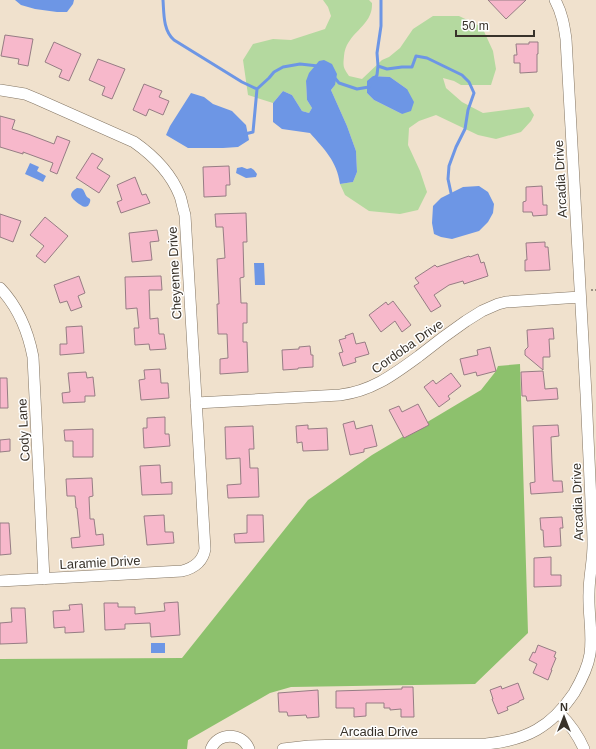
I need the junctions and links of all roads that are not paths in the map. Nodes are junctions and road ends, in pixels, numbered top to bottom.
1 (555, 0) edge
2 (0, 90) edge
3 (0, 288) edge
4 (580, 297) junction
5 (196, 403) junction
6 (199, 563) joint
7 (44, 579) junction
8 (0, 582) edge
9 (559, 713) junction
10 (211, 749) edge
11 (249, 749) edge
12 (283, 749) edge
13 (584, 749) edge

1 - 4 street, Arcadia Drive
2 - 5 street, Cheyenne Drive
3 - 7 street, Cody Lane
4 - 5 street, Cordoba Drive
4 - 9 street, Arcadia Drive
5 - 6 street, Cheyenne Drive
6 - 7 street, Laramie Drive
7 - 8 street, Laramie Drive
9 - 12 street, Arcadia Drive
9 - 13 street
10 - 11 street

